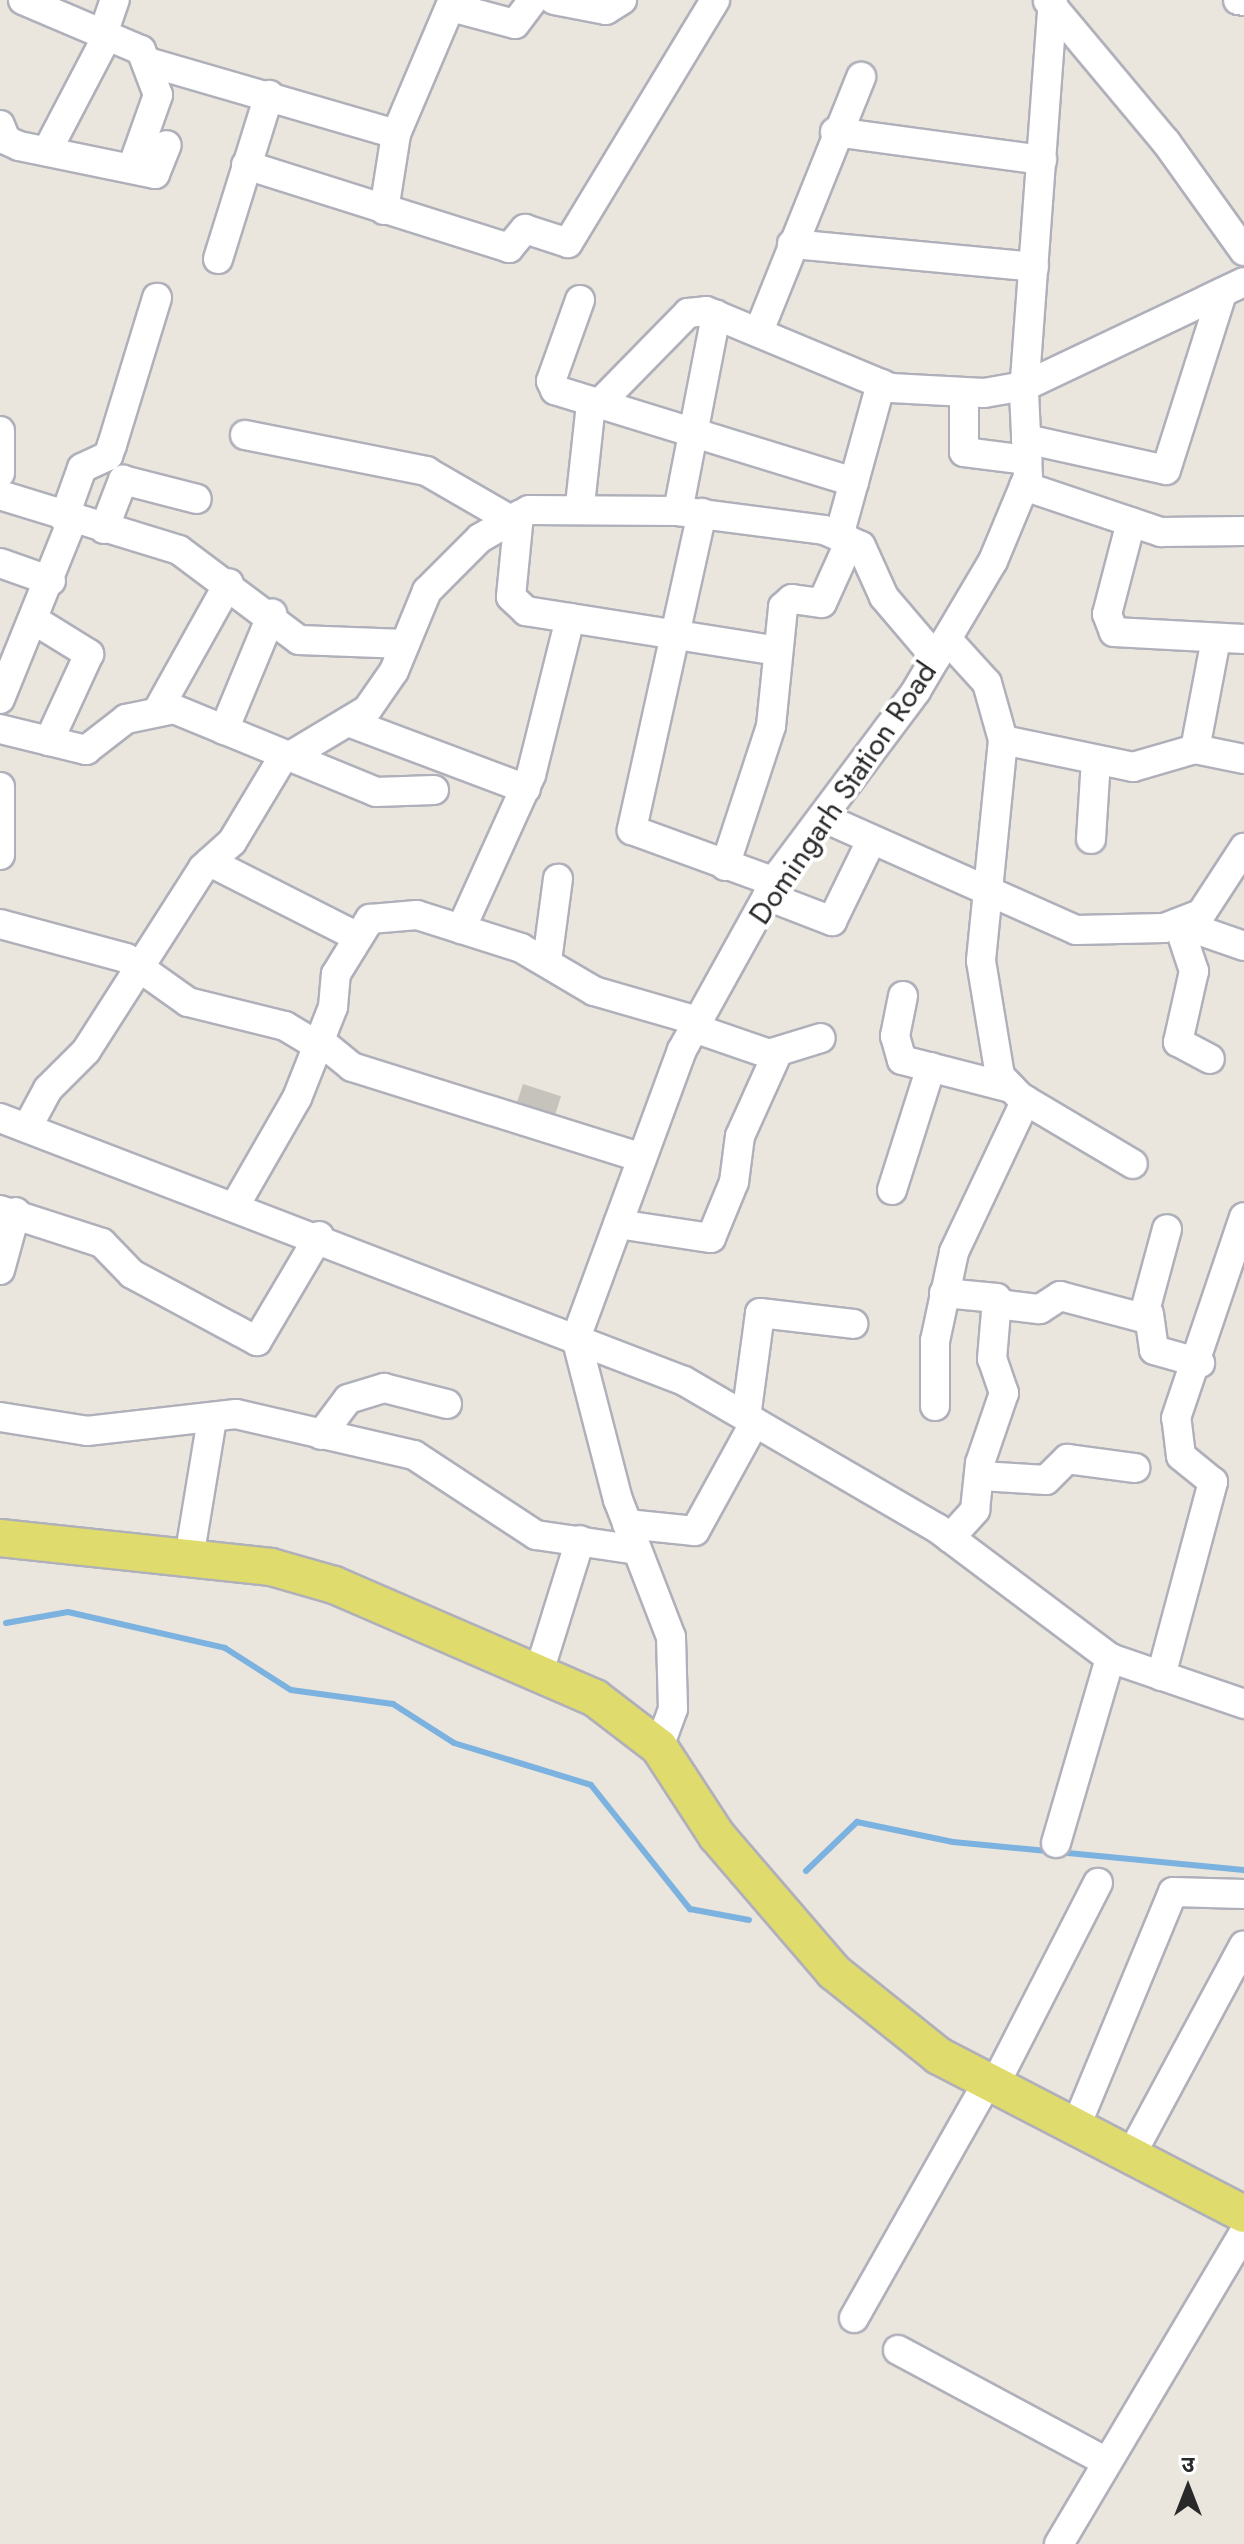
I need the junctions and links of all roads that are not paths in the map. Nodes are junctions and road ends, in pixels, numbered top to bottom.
1 (3, 0) edge
2 (23, 0) edge
3 (115, 0) edge
4 (533, 0) edge
5 (554, 0) edge
6 (622, 0) edge
7 (715, 0) edge
8 (1050, 1) edge
9 (452, 4) edge
10 (0, 7) edge
11 (105, 35) junction
12 (148, 62) junction
13 (861, 77) dead end
14 (269, 95) junction
15 (0, 125) edge
16 (835, 132) junction
17 (396, 134) junction
18 (167, 145) dead end
19 (48, 149) junction
20 (1042, 160) junction
21 (246, 165) junction
22 (132, 168) junction
23 (384, 210) junction
24 (792, 244) junction
25 (1244, 251) edge
26 (218, 259) dead end
27 (1034, 267) junction
28 (1233, 288) edge
29 (157, 298) dead end
30 (580, 300) dead end
31 (716, 315) junction
32 (759, 331) junction
33 (881, 384) junction
34 (1025, 386) junction
35 (964, 394) junction
36 (601, 402) junction
37 (0, 431) edge
38 (697, 434) junction
39 (245, 435) dead end
40 (1026, 462) junction
41 (0, 473) edge
42 (854, 482) junction
43 (0, 495) edge
44 (197, 499) dead end
45 (580, 505) junction
46 (690, 512) junction
47 (515, 517) junction
48 (68, 519) junction
49 (1131, 522) junction
50 (104, 529) junction
51 (1244, 531) edge
52 (844, 539) junction
53 (0, 563) edge
54 (51, 581) junction
55 (229, 583) junction
56 (272, 614) junction
57 (570, 618) junction
58 (34, 620) junction
59 (672, 636) junction
60 (1230, 639) edge
61 (405, 644) junction
62 (941, 649) junction
63 (778, 651) junction
64 (0, 699) edge
65 (159, 708) junction
66 (348, 722) junction
67 (0, 729) edge
68 (224, 730) junction
69 (1003, 740) junction
70 (49, 741) junction
71 (1195, 749) junction
72 (291, 756) junction
73 (1244, 759) edge
74 (1096, 760) junction
75 (0, 787) edge
76 (526, 789) junction
77 (434, 790) dead end
78 (822, 817) junction
79 (1091, 839) dead end
80 (871, 841) junction
81 (1244, 848) edge
82 (0, 855) edge
83 (210, 862) junction
84 (725, 866) junction
85 (558, 879) dead end
86 (771, 889) junction
87 (987, 892) junction
88 (1178, 923) junction
89 (0, 924) edge
90 (461, 929) junction
91 (356, 936) junction
92 (1244, 946) edge
93 (547, 961) junction
94 (138, 970) junction
95 (903, 996) dead end
96 (696, 1025) junction
97 (821, 1038) dead end
98 (318, 1042) junction
99 (777, 1054) junction
100 (1210, 1059) dead end
101 (931, 1067) junction
102 (1019, 1094) junction
103 (0, 1118) edge
104 (27, 1128) junction
105 (642, 1158) junction
106 (1133, 1164) dead end
107 (892, 1190) dead end
108 (236, 1204) junction
109 (8, 1211) edge
110 (618, 1224) junction
111 (1167, 1229) dead end
112 (1241, 1232) edge
113 (319, 1236) junction
114 (0, 1270) edge
115 (944, 1293) junction
116 (997, 1298) dead end
117 (1149, 1314) junction
118 (853, 1324) dead end
119 (576, 1338) junction
120 (1200, 1363) junction
121 (447, 1404) dead end
122 (935, 1406) dead end
123 (0, 1417) edge
124 (212, 1419) junction
125 (750, 1420) junction
126 (321, 1435) junction
127 (1135, 1468) dead end
128 (981, 1476) junction
129 (627, 1524) junction
130 (0, 1538) edge
131 (950, 1538) junction
132 (580, 1540) junction
133 (637, 1550) junction
134 (189, 1558) junction
135 (1110, 1658) junction
136 (539, 1672) junction
137 (1161, 1676) junction
138 (1244, 1704) edge
139 (659, 1747) junction
140 (1056, 1843) dead end
141 (1098, 1883) dead end
142 (1244, 1894) edge
143 (1244, 1945) edge
144 (992, 2083) junction
145 (1076, 2126) junction
146 (1131, 2155) junction
147 (1244, 2214) edge
148 (1244, 2232) edge
149 (854, 2318) dead end
150 (898, 2350) dead end
151 (1103, 2460) junction
152 (1059, 2544) edge

1 - 10 street
2 - 11 street
3 - 11 street
4 - 9 street
5 - 6 street
7 - 23 street
8 - 20 street, Domingarh Station Road
8 - 25 street
9 - 17 street
11 - 12 street
11 - 19 street
12 - 14 street
12 - 22 street
13 - 16 street
14 - 17 street
14 - 21 street
15 - 19 street
16 - 20 street
16 - 24 street
17 - 23 street
18 - 22 street
19 - 22 street
20 - 27 street, Domingarh Station Road
21 - 23 street
21 - 26 street
24 - 27 street
24 - 32 street
27 - 34 street, Domingarh Station Road
28 - 34 street
28 - 40 street
29 - 48 street
30 - 36 street
31 - 32 street
31 - 36 street
31 - 38 street
32 - 33 street
33 - 35 street
33 - 42 street
34 - 35 street
34 - 40 street, Domingarh Station Road
35 - 40 street
36 - 38 street
36 - 45 street
37 - 41 street
38 - 42 street
38 - 46 street
39 - 47 street
40 - 49 street
40 - 62 street, Domingarh Station Road
42 - 52 street
43 - 48 street
44 - 50 street
45 - 46 street
45 - 47 street
46 - 52 street
46 - 59 street
47 - 57 street
47 - 61 street
48 - 50 street
48 - 54 street
49 - 51 street
49 - 60 street
50 - 55 street
52 - 62 street
52 - 63 street
53 - 54 street
54 - 58 street
55 - 56 street
55 - 65 street
56 - 61 street
56 - 68 street
57 - 59 street
57 - 76 street
58 - 64 street
58 - 70 street
59 - 63 street
59 - 84 street
60 - 71 street
61 - 66 street
62 - 69 street
62 - 78 street, Domingarh Station Road
63 - 84 street
65 - 68 street
65 - 70 street
66 - 72 street
66 - 76 street
67 - 70 street
68 - 72 street
69 - 74 street
69 - 87 street
71 - 73 street
71 - 74 street
72 - 77 street
72 - 83 street
74 - 79 street
75 - 82 street
76 - 90 street
78 - 80 street
78 - 86 street, Domingarh Station Road
80 - 86 street
80 - 87 street
81 - 88 street
83 - 91 street
83 - 94 street
84 - 86 street
85 - 93 street
86 - 96 street, Domingarh Station Road
87 - 88 street
87 - 102 street
88 - 92 street
88 - 100 street
89 - 94 street
90 - 91 street
90 - 93 street
91 - 98 street
93 - 96 street
94 - 98 street
94 - 104 street
95 - 101 street
96 - 99 street
96 - 105 street, Domingarh Station Road
97 - 99 street
98 - 105 street
98 - 108 street
99 - 110 street
101 - 102 street
101 - 107 street
102 - 106 street
102 - 115 street
103 - 104 street
104 - 108 street
105 - 110 street, Domingarh Station Road
108 - 113 street
109 - 113 street
109 - 114 street
110 - 119 street, Domingarh Station Road
111 - 117 street
112 - 120 street
113 - 119 street
115 - 116 street
115 - 122 street
117 - 120 street
117 - 128 street
118 - 125 street
119 - 125 street
119 - 129 street
120 - 137 street
121 - 126 street
123 - 124 street
124 - 126 street
124 - 134 street
125 - 129 street
125 - 131 street
126 - 132 street
127 - 128 street
128 - 131 street
129 - 133 street
130 - 134 main road
131 - 135 street
132 - 133 street
132 - 136 street
133 - 139 street
134 - 136 main road
135 - 137 street
135 - 140 street
136 - 139 main road
137 - 138 street
139 - 144 main road
141 - 144 street
142 - 145 street
143 - 146 street
144 - 145 main road
144 - 149 street
145 - 146 main road
146 - 147 main road
148 - 151 street
150 - 151 street
151 - 152 street

